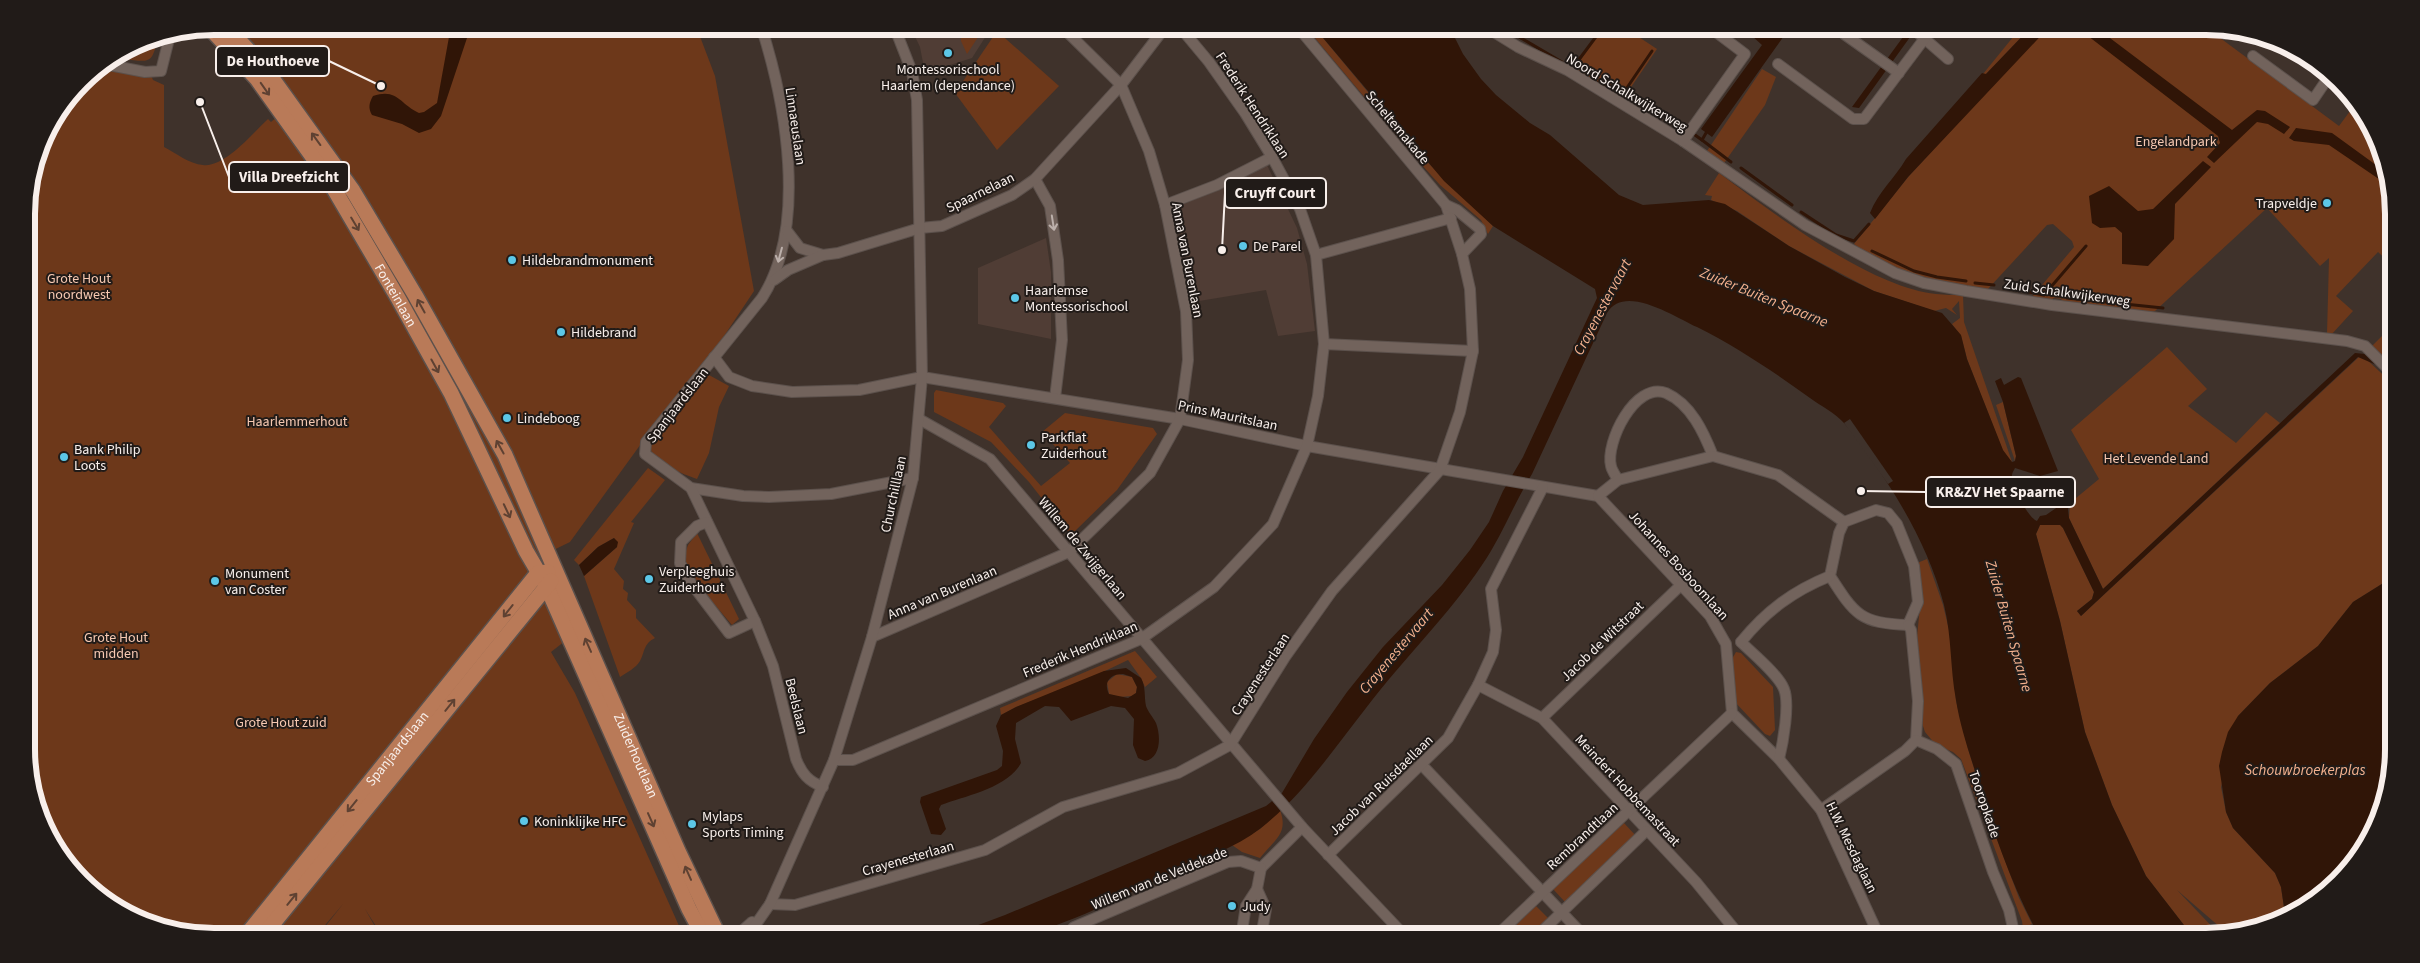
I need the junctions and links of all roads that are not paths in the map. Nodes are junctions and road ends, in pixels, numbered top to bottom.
1 (216, 35) edge
2 (234, 35) edge
3 (764, 35) edge
4 (898, 35) edge
5 (1070, 35) edge
6 (1159, 35) edge
7 (1186, 35) edge
8 (1305, 35) edge
9 (1499, 35) edge
10 (1845, 35) edge
11 (1722, 36) edge
12 (1922, 37) joint
13 (169, 41) edge
14 (2253, 56) dead end
15 (1948, 59) dead end
16 (1778, 64) dead end
17 (113, 66) edge
18 (1896, 71) junction
19 (2326, 81) edge
20 (1121, 85) junction
21 (1683, 141) junction
22 (1272, 157) junction
23 (1035, 178) junction
24 (1752, 186) joint
25 (1164, 205) junction
26 (1446, 205) junction
27 (1452, 218) junction
28 (920, 228) junction
29 (786, 231) junction
30 (1462, 254) junction
31 (823, 255) junction
32 (1316, 255) junction
33 (774, 280) junction
34 (1324, 344) junction
35 (1473, 351) junction
36 (714, 357) junction
37 (2385, 366) edge
38 (922, 377) junction
39 (1056, 398) junction
40 (919, 419) junction
41 (1180, 419) junction
42 (1307, 446) junction
43 (1714, 456) junction
44 (1440, 470) junction
45 (913, 478) junction
46 (1618, 480) junction
47 (1543, 487) junction
48 (691, 488) junction
49 (1598, 496) junction
50 (706, 522) junction
51 (1844, 522) junction
52 (1069, 552) junction
53 (557, 572) junction
54 (538, 573) junction
55 (1830, 576) junction
56 (1681, 585) junction
57 (547, 586) junction
58 (755, 622) junction
59 (1908, 625) junction
60 (872, 637) junction
61 (1142, 639) junction
62 (1741, 642) junction
63 (1726, 644) junction
64 (1478, 685) junction
65 (1732, 714) junction
66 (1542, 718) junction
67 (1916, 740) junction
68 (1230, 745) junction
69 (1779, 759) junction
70 (834, 760) junction
71 (1422, 766) junction
72 (823, 787) junction
73 (1630, 810) junction
74 (1821, 810) junction
75 (1302, 827) junction
76 (1646, 831) junction
77 (1328, 854) junction
78 (1261, 868) junction
79 (1257, 889) junction
80 (1542, 891) junction
81 (770, 904) junction
82 (1562, 912) junction
83 (761, 915) junction
84 (252, 928) edge
85 (269, 928) edge
86 (699, 928) edge
87 (715, 928) edge
88 (746, 928) edge
89 (753, 928) edge
90 (1077, 928) edge
91 (1242, 928) edge
92 (1262, 928) edge
93 (1398, 928) edge
94 (1503, 928) edge
95 (1545, 928) edge
96 (1577, 928) edge
97 (1733, 928) edge
98 (1874, 928) edge
99 (2011, 928) edge

1 -> 54 main road, Fonteinlaan
53 -> 2 main road, Fonteinlaan
3 - 29 street, Linnaeuslaan
4 - 28 street, Churchilllaan
5 - 20 street
6 - 20 street, Spaarnelaan
7 - 22 street, Frederik Hendriklaan
8 - 26 street, Scheltemakade
9 - 21 street, Noord Schalkwijkerweg
10 - 18 street
11 - 21 street
12 - 15 street
12 - 18 street
13 - 17 street
14 - 19 street
16 - 18 street
20 - 23 street, Spaarnelaan
20 - 25 street, Anna van Burenlaan
21 - 24 street, Noord Schalkwijkerweg
22 - 25 street
22 - 32 street, Frederik Hendriklaan
23 - 28 street, Spaarnelaan
23 -> 39 street
24 - 37 street, Zuid Schalkwijkerweg
25 - 41 street, Anna van Burenlaan
26 - 27 street, Scheltemakade
26 - 30 street
27 - 30 street, Scheltemakade
27 - 32 street
28 - 31 street, Spaarnelaan
28 - 38 street, Churchilllaan
29 - 31 street
29 -> 33 street, Linnaeuslaan
30 - 35 street, Crayenesterlaan
31 - 33 street, Spaarnelaan
32 - 34 street, Frederik Hendriklaan
33 - 36 street, Linnaeuslaan
34 - 35 street
34 - 42 street, Frederik Hendriklaan
35 - 44 street, Crayenesterlaan
36 - 38 street
36 - 48 street, Spanjaardslaan
38 - 39 street, Prins Mauritslaan
38 - 40 street, Churchilllaan
39 - 41 street, Prins Mauritslaan
40 - 45 street, Churchilllaan
40 - 52 street, Willem de Zwijgerlaan
41 - 42 street, Prins Mauritslaan
41 - 52 street, Anna van Burenlaan
42 - 44 street, Prins Mauritslaan
42 - 61 street, Frederik Hendriklaan
43 - 46 street
43 - 46 street
43 - 51 street
44 - 47 street, Prins Mauritslaan
44 - 68 street, Crayenesterlaan
45 - 48 street
45 - 60 street, Churchilllaan
46 - 49 street
47 - 49 street, Prins Mauritslaan
47 - 64 street, Jacob van Ruisdaellaan
48 - 50 street, Beelslaan
49 - 56 street, Johannes Bosboomlaan
50 - 58 street, Beelslaan
50 - 58 street
51 - 55 street
51 - 59 street
52 - 60 street, Anna van Burenlaan
52 - 61 street, Willem de Zwijgerlaan
53 - 54 main road
53 - 57 main road, Spanjaardslaan
87 -> 53 main road, Zuiderhoutlaan
54 - 57 main road, Fonteinlaan
54 -> 84 main road, Spanjaardslaan
55 - 59 street
55 - 62 street
56 - 63 street, Johannes Bosboomlaan
56 - 66 street, Jacob de Witstraat
85 -> 57 main road, Spanjaardslaan
57 -> 86 main road, Zuiderhoutlaan
58 - 72 street, Beelslaan
59 - 67 street
60 - 70 street, Churchilllaan
61 - 68 street, Willem de Zwijgerlaan
61 - 70 street, Frederik Hendriklaan
62 - 63 street
62 - 69 street
63 - 65 street
64 - 66 street, Meindert Hobbemastraat
64 - 71 street, Jacob van Ruisdaellaan
65 - 69 street, H.W. Mesdaglaan
65 - 73 street, Rembrandtlaan
66 - 73 street, Meindert Hobbemastraat
67 - 74 street
67 - 99 street, Tooropkade
68 - 75 street, Willem de Zwijgerlaan
68 - 81 street, Crayenesterlaan
69 - 74 street, H.W. Mesdaglaan
70 - 72 street, Churchilllaan
71 - 77 street, Jacob van Ruisdaellaan
71 - 80 street
72 - 81 street, Churchilllaan
73 - 76 street, Meindert Hobbemastraat
73 - 80 street, Rembrandtlaan
74 - 98 street, H.W. Mesdaglaan
75 - 77 street, Willem de Zwijgerlaan
75 - 78 street
76 - 82 street
76 - 97 street, Meindert Hobbemastraat
77 - 93 street, Willem de Zwijgerlaan
78 - 79 street
78 - 90 street, Willem van de Veldekade
79 - 91 street
79 - 92 street
80 - 82 street
80 - 94 street, Rembrandtlaan
81 - 83 street, Churchilllaan
82 - 95 street
82 - 96 street
83 - 88 street, Churchilllaan
83 - 89 street, Churchilllaan

